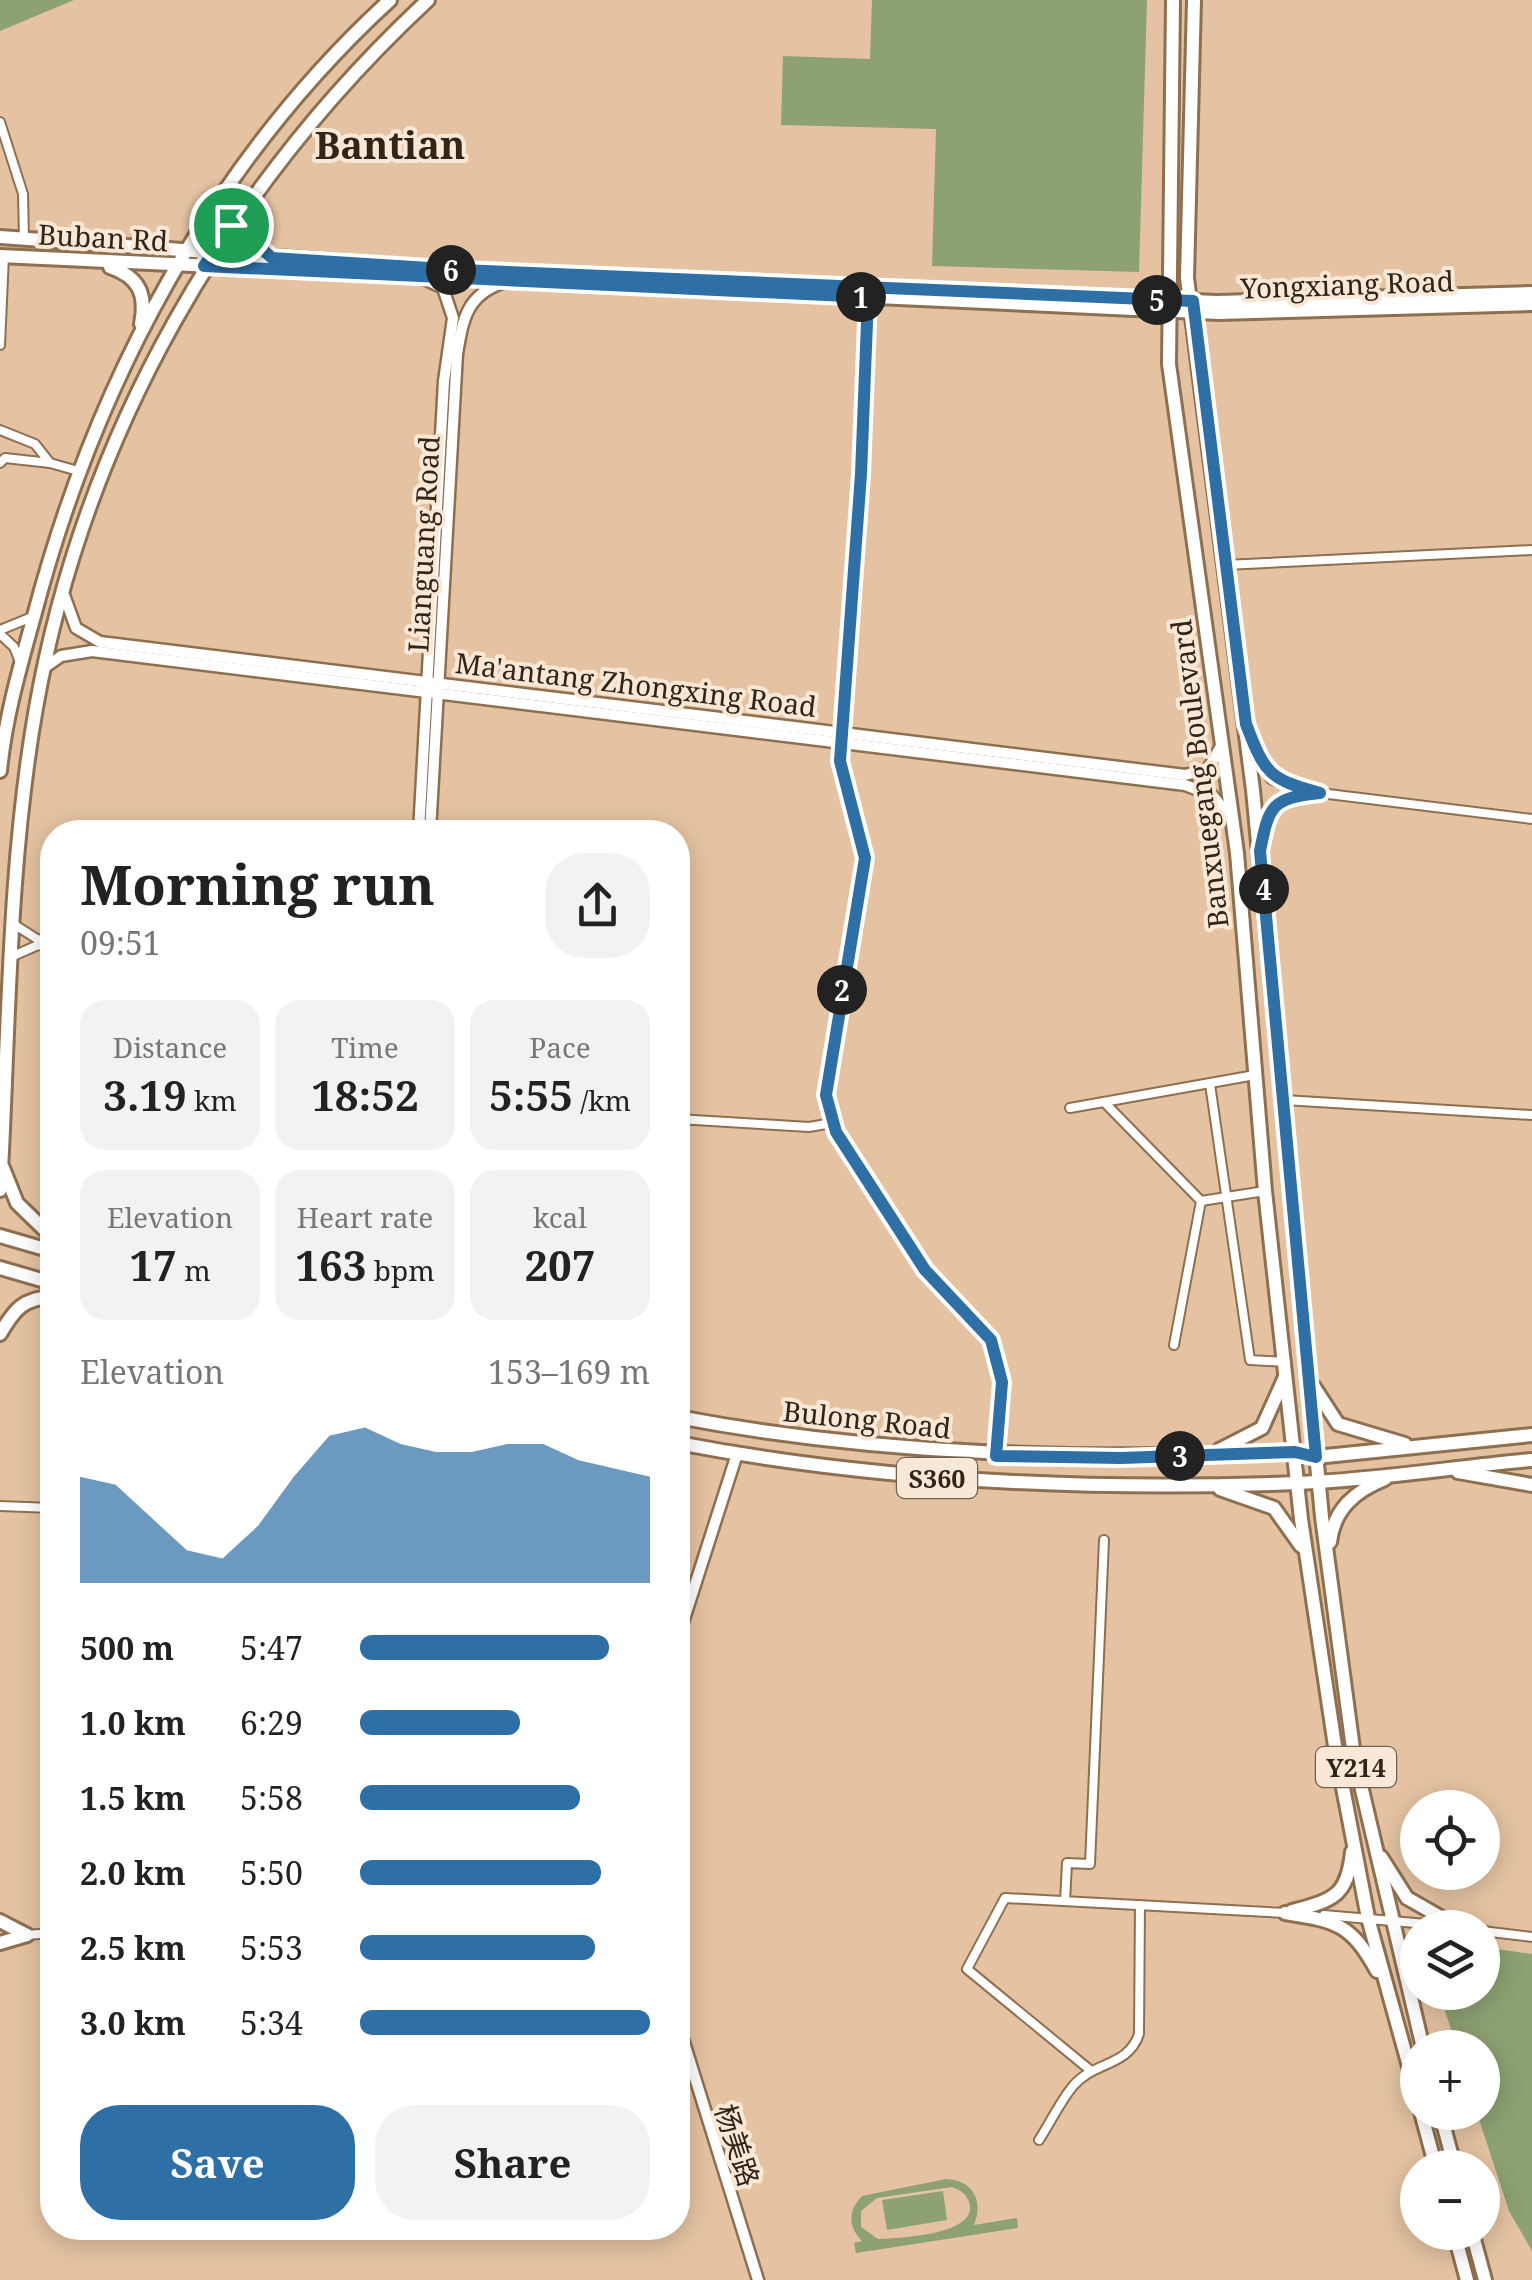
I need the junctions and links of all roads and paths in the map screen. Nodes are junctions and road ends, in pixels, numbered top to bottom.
1 (390, 0) edge
2 (428, 0) edge
3 (1173, 0) edge
4 (1194, 0) edge
5 (0, 122) edge
6 (248, 203) junction
7 (0, 238) edge
8 (24, 238) junction
9 (187, 250) junction
10 (213, 252) junction
11 (2, 256) edge
12 (272, 258) junction
13 (94, 261) junction
14 (177, 266) junction
15 (204, 266) junction
16 (421, 278) junction
17 (506, 282) junction
18 (1532, 293) edge
19 (868, 297) junction
20 (1532, 304) edge
21 (1168, 305) junction
22 (1194, 307) junction
23 (139, 334) junction
24 (0, 345) edge
25 (4, 432) edge
26 (2, 461) edge
27 (50, 463) junction
28 (78, 472) junction
29 (1532, 550) edge
30 (1225, 565) junction
31 (65, 584) junction
32 (34, 614) junction
33 (0, 632) edge
34 (21, 664) junction
35 (43, 669) junction
36 (432, 687) junction
37 (1246, 724) junction
38 (841, 737) junction
39 (1222, 740) junction
40 (0, 771) edge
41 (1320, 793) junction
42 (1532, 819) edge
43 (420, 820) edge
44 (430, 820) edge
45 (1233, 820) junction
46 (1260, 851) junction
47 (15, 925) junction
48 (40, 940) edge
49 (40, 945) edge
50 (13, 956) junction
51 (1255, 1075) junction
52 (1210, 1084) junction
53 (1284, 1100) junction
54 (1104, 1102) junction
55 (1070, 1108) dead end
56 (1532, 1115) edge
57 (690, 1120) edge
58 (832, 1123) junction
59 (2, 1164) edge
60 (0, 1190) edge
61 (1265, 1191) junction
62 (1226, 1198) junction
63 (1201, 1201) junction
64 (40, 1226) edge
65 (0, 1236) edge
66 (40, 1247) edge
67 (0, 1268) edge
68 (40, 1280) edge
69 (40, 1298) edge
70 (0, 1334) edge
71 (1174, 1345) dead end
72 (1286, 1366) junction
73 (1308, 1371) junction
74 (690, 1419) edge
75 (1532, 1435) edge
76 (690, 1445) edge
77 (1418, 1446) junction
78 (1295, 1452) junction
79 (737, 1454) junction
80 (996, 1456) junction
81 (1194, 1456) junction
82 (1316, 1457) junction
83 (1532, 1460) edge
84 (1441, 1469) junction
85 (1400, 1472) junction
86 (1318, 1482) junction
87 (1298, 1483) junction
88 (1198, 1484) junction
89 (1532, 1485) edge
90 (0, 1506) edge
91 (40, 1508) edge
92 (1104, 1540) dead end
93 (1306, 1557) junction
94 (1328, 1574) junction
95 (690, 1601) edge
96 (1372, 1838) junction
97 (1354, 1840) junction
98 (1065, 1901) junction
99 (1140, 1906) junction
100 (1429, 1910) edge
101 (1285, 1913) junction
102 (1368, 1918) junction
103 (1389, 1918) junction
104 (1400, 1920) edge
105 (0, 1921) edge
106 (1500, 1933) edge
107 (40, 1934) edge
108 (27, 1935) junction
109 (1532, 1937) edge
110 (0, 1940) edge
111 (1400, 1961) edge
112 (1388, 1991) junction
113 (1400, 2034) edge
114 (690, 2061) edge
115 (1090, 2070) junction
116 (1039, 2140) dead end
117 (1459, 2250) edge
118 (1476, 2250) edge
119 (758, 2280) edge
120 (1467, 2280) edge
121 (1484, 2280) edge

1 - 9 main road
2 - 6 main road
3 - 21 main road, Banxuegang Boulevard / Y214
4 - 22 main road, Banxuegang Boulevard / Y214
5 - 8 street
6 - 10 main road
6 - 12 main road
7 - 8 main road, Buban Rd
8 - 9 main road, Buban Rd
9 - 10 main road, Buban Rd
9 - 14 main road
10 - 12 main road, Yongxiang Road
10 - 15 main road
11 - 13 main road, Buban Rd
11 - 24 street
12 - 21 main road, Yongxiang Road
13 - 14 main road, Buban Rd
13 - 23 main road
14 - 15 main road, Buban Rd
14 - 23 main road
15 - 16 main road, Yongxiang Road
15 - 31 main road
16 - 17 main road, Yongxiang Road
16 - 36 street, Lianguang Road
17 - 19 main road, Yongxiang Road
17 - 36 street, Lianguang Road
18 - 22 main road, Yongxiang Road
19 - 21 main road, Yongxiang Road
19 - 38 street
20 - 22 main road, Yongxiang Road
21 - 22 main road, Yongxiang Road
21 - 39 main road, Banxuegang Boulevard / Y214
22 - 30 main road, Banxuegang Boulevard / Y214
23 - 28 main road
25 - 26 street
25 - 27 street
26 - 27 street
27 - 28 street
28 - 32 main road
29 - 30 street
30 - 37 main road, Banxuegang Boulevard / Y214
31 - 35 main road
31 - 36 street, Ma'antang Zhongxing Road
32 - 33 street
32 - 34 main road
33 - 34 street
34 - 40 main road
35 - 36 street, Ma'antang Zhongxing Road
35 - 47 main road
36 - 38 street, Ma'antang Zhongxing Road
36 - 43 street, Lianguang Road
36 - 44 street, Lianguang Road
37 - 41 main road
37 - 46 main road, Banxuegang Boulevard / Y214
38 - 39 street, Ma'antang Zhongxing Road
38 - 45 street, Ma'antang Zhongxing Road
38 - 58 street
39 - 45 main road, Banxuegang Boulevard / Y214
41 - 42 street
41 - 46 main road
45 - 51 main road, Banxuegang Boulevard / Y214
46 - 53 main road, Banxuegang Boulevard / Y214
47 - 48 street
47 - 50 main road
49 - 50 street
50 - 59 main road
51 - 52 street
51 - 61 main road, Banxuegang Boulevard / Y214
52 - 54 street
52 - 62 street
53 - 56 street
53 - 73 main road, Banxuegang Boulevard / Y214
54 - 55 street
54 - 63 street
57 - 58 street
58 - 80 street
59 - 60 main road
59 - 64 main road
61 - 62 street
61 - 72 main road, Banxuegang Boulevard / Y214
62 - 63 street
62 - 72 street
63 - 71 street
65 - 66 main road
67 - 68 main road
69 - 70 main road
72 - 78 main road, Banxuegang Boulevard / Y214
72 - 81 main road
73 - 77 main road
73 - 82 main road, Banxuegang Boulevard / Y214
74 - 80 main road, Bulong Road / S360
75 - 77 main road, Bulong Road / S360
76 - 79 main road, Bulong Road / S360
77 - 82 main road, Bulong Road / S360
78 - 81 main road, Bulong Road / S360
78 - 82 main road, Bulong Road / S360
78 - 87 main road, Banxuegang Boulevard / Y214
79 - 88 main road, Bulong Road / S360
79 - 95 street
80 - 81 main road, Bulong Road / S360
82 - 86 main road, Banxuegang Boulevard / Y214
83 - 84 main road, Bulong Road / S360
84 - 85 main road, Bulong Road / S360
84 - 89 main road
85 - 86 main road, Bulong Road / S360
85 - 94 main road
86 - 87 main road, Bulong Road / S360
86 - 94 main road, Banxuegang Boulevard / Y214
87 - 88 main road, Bulong Road / S360
87 - 93 main road, Y214
88 - 93 main road
90 - 91 street
92 - 98 street
93 - 97 main road, Y214
94 - 96 main road, Banxuegang Boulevard / Y214
96 - 100 main road
96 - 103 main road, Banxuegang Boulevard / Y214
97 - 101 main road
97 - 102 main road, Y214
98 - 99 street
98 - 115 street
99 - 101 street
99 - 115 street
101 - 102 street
101 - 112 main road
102 - 103 street
102 - 112 main road, Y214
103 - 104 street
103 - 111 main road, Banxuegang Boulevard / Y214
105 - 108 main road
106 - 109 street
107 - 108 street
108 - 110 main road
112 - 113 main road, Y214
114 - 119 street, 杨美路
115 - 116 street
117 - 120 main road
118 - 121 main road

